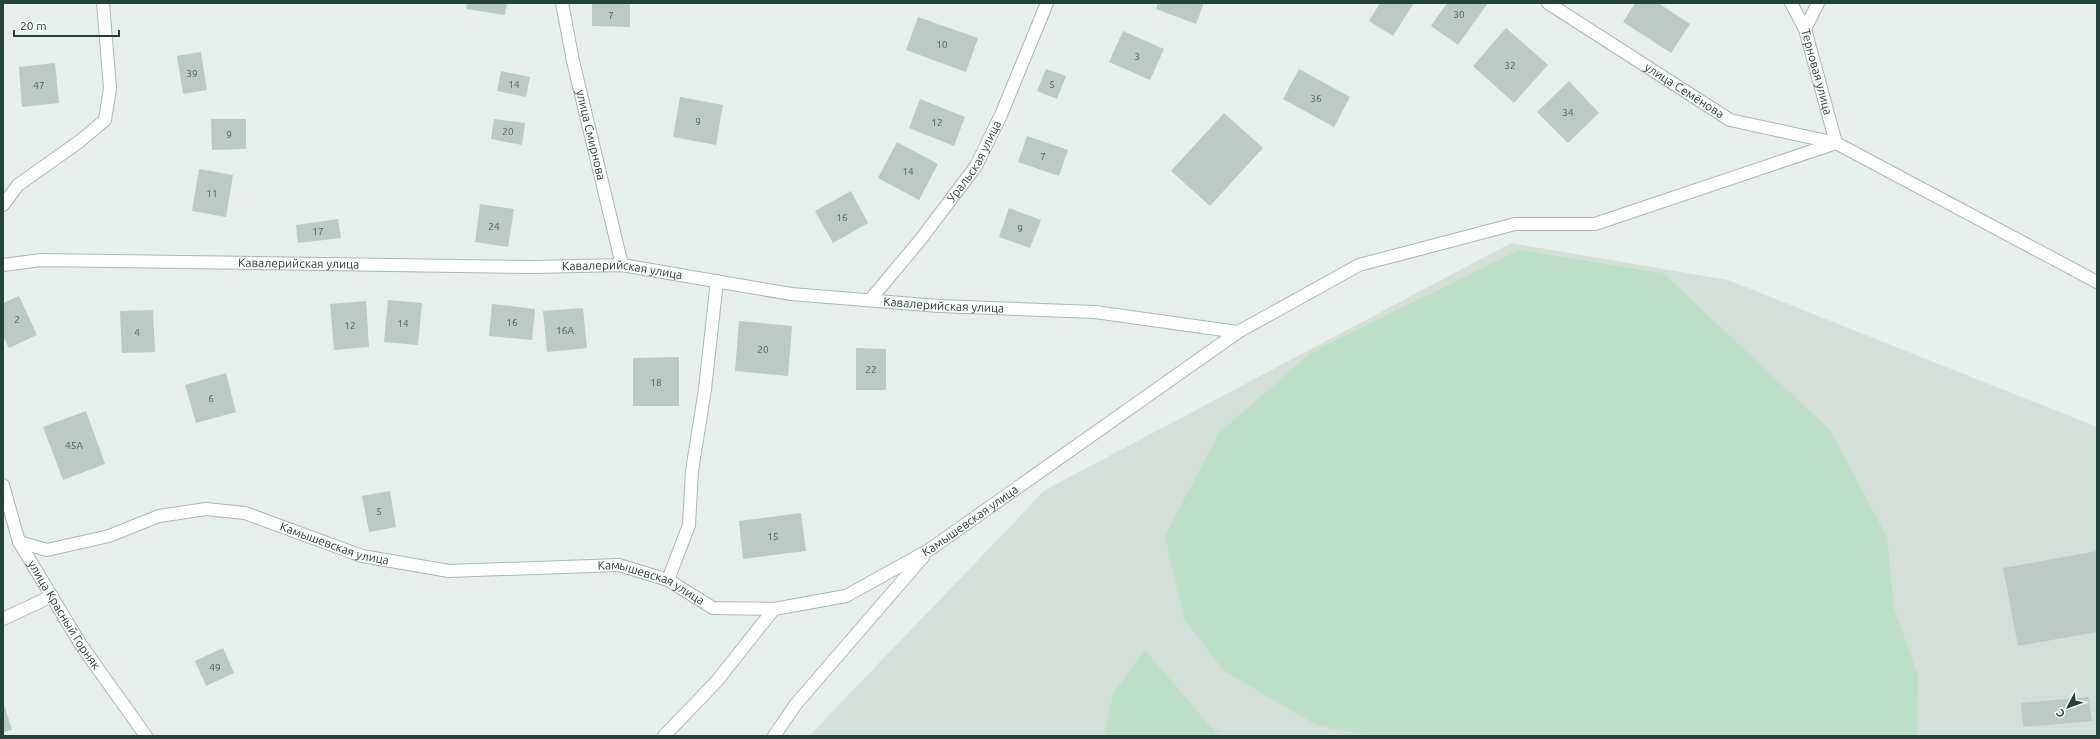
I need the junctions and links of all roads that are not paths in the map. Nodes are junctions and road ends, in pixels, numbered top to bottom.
1 (103, 3) edge
2 (562, 3) edge
3 (1047, 3) edge
4 (1548, 3) edge
5 (1791, 3) edge
6 (1818, 3) edge
7 (1805, 29) junction
8 (1836, 143) junction
9 (3, 205) edge
10 (3, 265) edge
11 (622, 265) junction
12 (717, 281) junction
13 (2097, 282) edge
14 (870, 300) junction
15 (1238, 332) junction
16 (3, 484) edge
17 (19, 542) junction
18 (929, 550) junction
19 (668, 580) junction
20 (52, 596) junction
21 (774, 609) junction
22 (3, 619) edge
23 (146, 736) edge
24 (664, 736) edge
25 (774, 736) edge

1 - 9 street
2 - 11 street, улица Смирнова
3 - 14 street, Уральская улица
4 - 8 street, улица Семёнова
5 - 7 street, Терновая улица
6 - 7 street
7 - 8 street, Терновая улица
8 - 13 street, улица Семёнова
8 - 15 street, Камышевская улица
10 - 11 street, Кавалерийская улица
11 - 12 street, Кавалерийская улица
12 - 14 street, Кавалерийская улица
12 - 19 street
14 - 15 street, Кавалерийская улица
15 - 18 street, Камышевская улица
16 - 17 street, улица Красный Горняк
17 - 19 street, Камышевская улица
17 - 20 street, улица Красный Горняк
18 - 21 street, Камышевская улица
18 - 25 street
19 - 21 street, Камышевская улица
20 - 22 street
20 - 23 street, улица Красный Горняк
21 - 24 street

